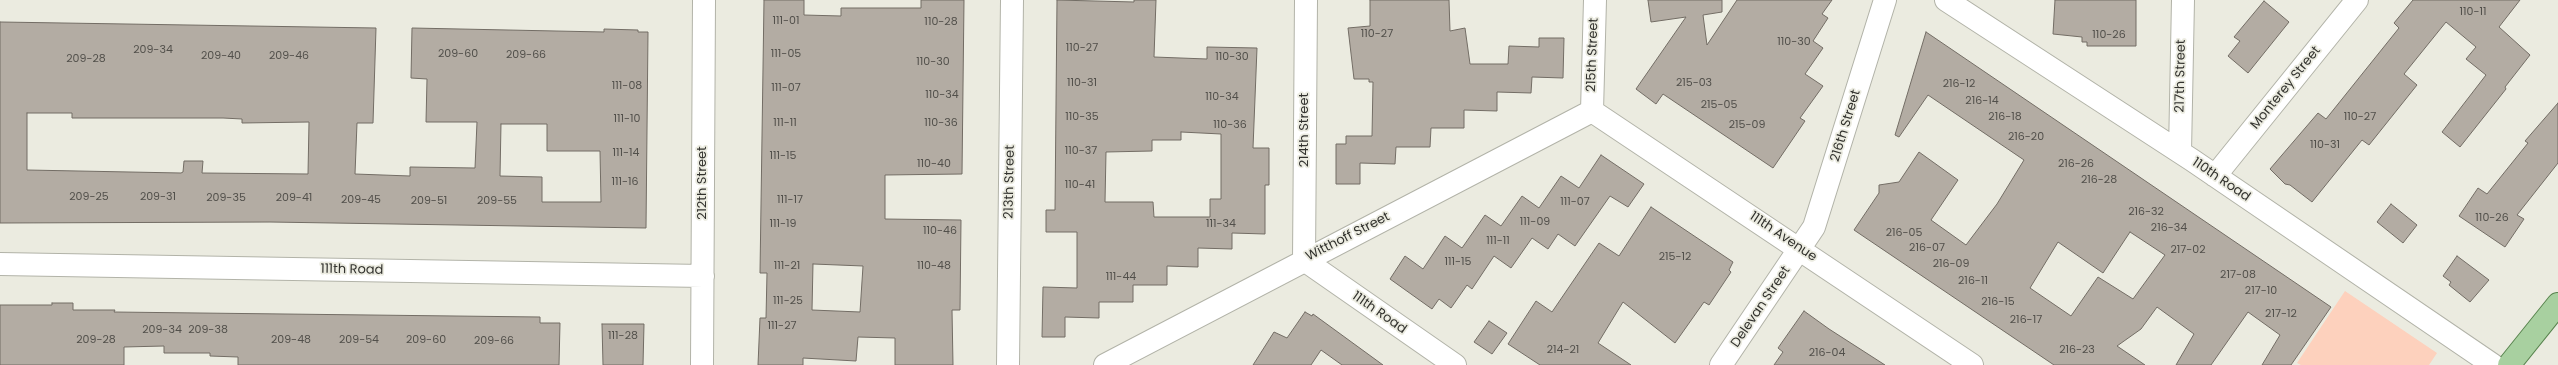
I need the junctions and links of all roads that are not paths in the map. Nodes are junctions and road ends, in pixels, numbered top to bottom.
1 (704, 0) edge
2 (1012, 0) edge
3 (1306, 0) edge
4 (1595, 0) edge
5 (1885, 0) edge
6 (1946, 0) edge
7 (2183, 0) edge
8 (2357, 0) edge
9 (1592, 111) junction
10 (2180, 152) junction
11 (2215, 176) junction
12 (1800, 249) junction
13 (1304, 260) junction
14 (0, 264) edge
15 (703, 276) junction
16 (2558, 304) edge
17 (702, 365) edge
18 (1008, 365) edge
19 (1105, 365) edge
20 (1455, 365) edge
21 (1721, 365) edge
22 (1972, 365) edge
23 (2493, 365) edge
24 (2509, 365) edge

1 - 15 street, 212th Street
2 - 18 street, 213th Street
3 - 13 street, 214th Street
4 - 9 street, 215th Street
5 - 12 street, 216th Street
6 - 10 street, 110th Road
7 - 10 street, 217th Street
8 - 11 street, Monterey Street
9 - 12 street, 111th Avenue
9 - 13 street, Witthoff Street
10 - 11 street, 110th Road
11 - 23 street, 110th Road
12 - 21 street, Delevan Street
12 - 22 street, 111th Avenue
13 - 19 street, Witthoff Street
13 - 20 street, 111th Road
14 - 15 street, 111th Road
15 - 17 street, 212th Street
16 - 24 main road

